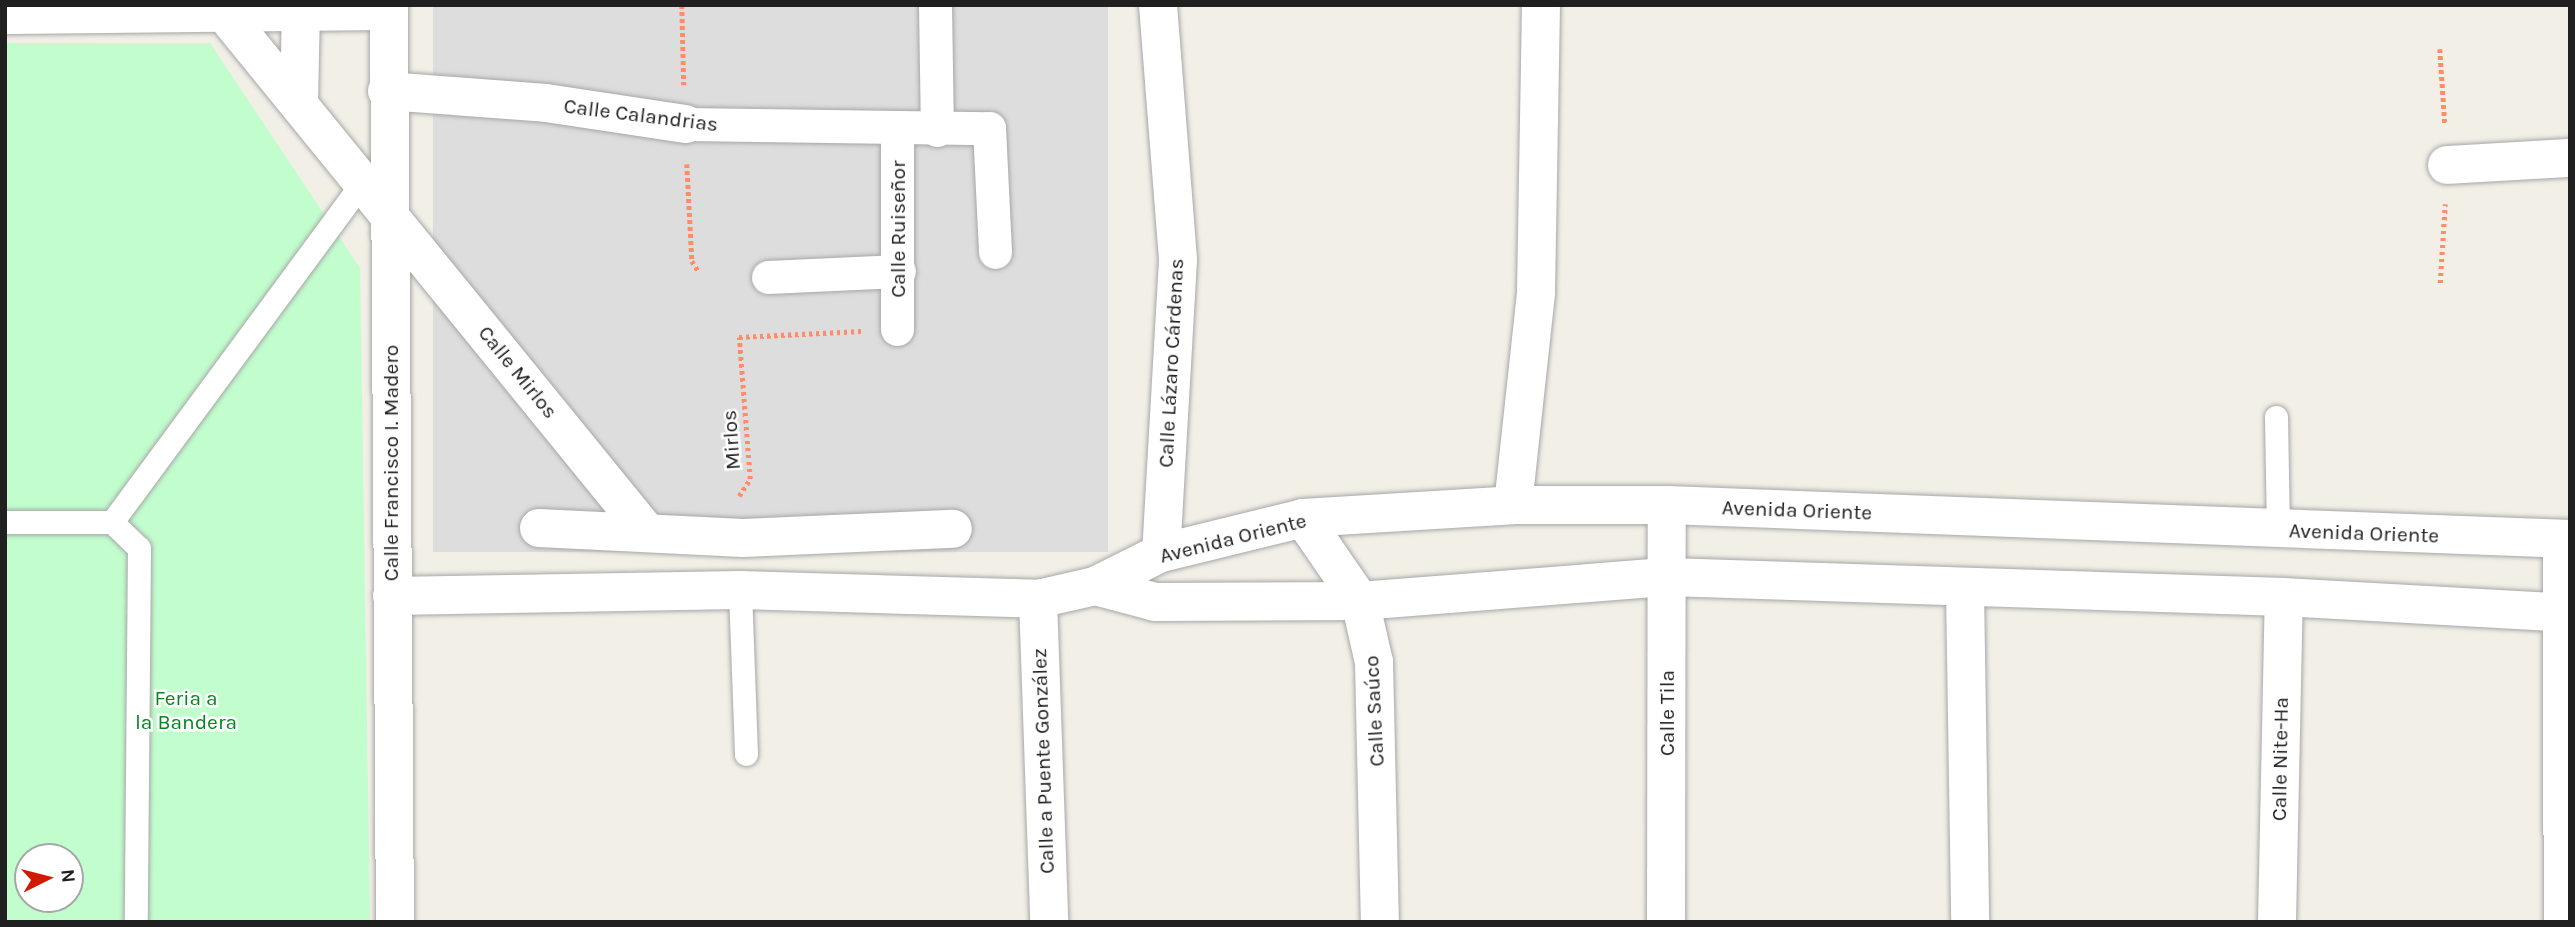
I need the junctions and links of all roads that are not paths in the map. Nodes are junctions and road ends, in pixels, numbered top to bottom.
1 (935, 5) edge
2 (1158, 5) edge
3 (1541, 5) edge
4 (389, 8) edge
5 (301, 10) edge
6 (225, 14) junction
7 (5, 15) edge
8 (387, 91) junction
9 (299, 103) junction
10 (684, 124) joint
11 (897, 129) junction
12 (937, 130) junction
13 (2570, 158) edge
14 (2447, 165) dead end
15 (363, 182) junction
16 (390, 215) junction
17 (995, 252) dead end
18 (899, 271) junction
19 (768, 277) dead end
20 (897, 329) road end
21 (2276, 417) dead end
22 (1513, 505) junction
23 (1668, 505) junction
24 (1303, 518) junction
25 (5, 522) edge
26 (111, 522) junction
27 (539, 528) dead end
28 (953, 529) dead end
29 (645, 530) junction
30 (2278, 531) junction
31 (2566, 539) edge
32 (1161, 553) junction
33 (1668, 577) junction
34 (1095, 586) junction
35 (740, 590) junction
36 (1965, 590) junction
37 (392, 596) junction
38 (2284, 597) junction
39 (1038, 599) junction
40 (1360, 601) junction
41 (2567, 613) edge
42 (746, 754) dead end
43 (1050, 921) edge
44 (136, 922) edge
45 (395, 922) edge
46 (1380, 922) edge
47 (1667, 922) edge
48 (1970, 922) edge
49 (2277, 922) edge
50 (2563, 922) edge

1 - 12 street
2 - 32 street, Calle Lázaro Cárdenas
3 - 22 street
4 - 5 street
4 - 8 street, Calle Francisco I. Madero
5 - 6 street
5 - 9 street
6 - 7 street
6 - 9 street, Calle Mirlos
8 - 10 street, Calle Calandrias
8 - 16 street, Calle Francisco I. Madero
9 - 15 street, Calle Mirlos
10 - 11 street, Calle Calandrias
11 - 12 street, Calle Calandrias
11 - 18 street, Calle Ruiseñor
12 - 17 street, Calle Calandrias
13 - 14 street
15 - 16 street, Calle Mirlos
15 - 26 lane
16 - 29 street, Calle Mirlos
16 - 37 street, Calle Francisco I. Madero
18 - 19 street
18 - 20 street, Calle Ruiseñor
21 - 30 lane
22 - 23 street, Avenida Oriente
22 - 24 street, Avenida Oriente
23 - 30 street, Avenida Oriente
23 - 33 street, Calle Tila
24 - 32 street, Avenida Oriente
24 - 40 street, Calle Saúco
25 - 26 lane
26 - 44 lane
27 - 29 street
28 - 29 street
30 - 31 street, Avenida Oriente
31 - 41 street
32 - 34 street, Avenida Oriente
33 - 36 street
33 - 40 street
33 - 47 street, Calle Tila
34 - 39 street, Avenida Oriente
34 - 40 street
35 - 37 street
35 - 39 street
35 - 42 lane
36 - 38 street
36 - 48 street
37 - 45 street, Calle Francisco I. Madero
38 - 41 street
38 - 49 street, Calle Nite-Ha
39 - 43 street, Calle a Puente González
40 - 46 street, Calle Saúco
41 - 50 street

